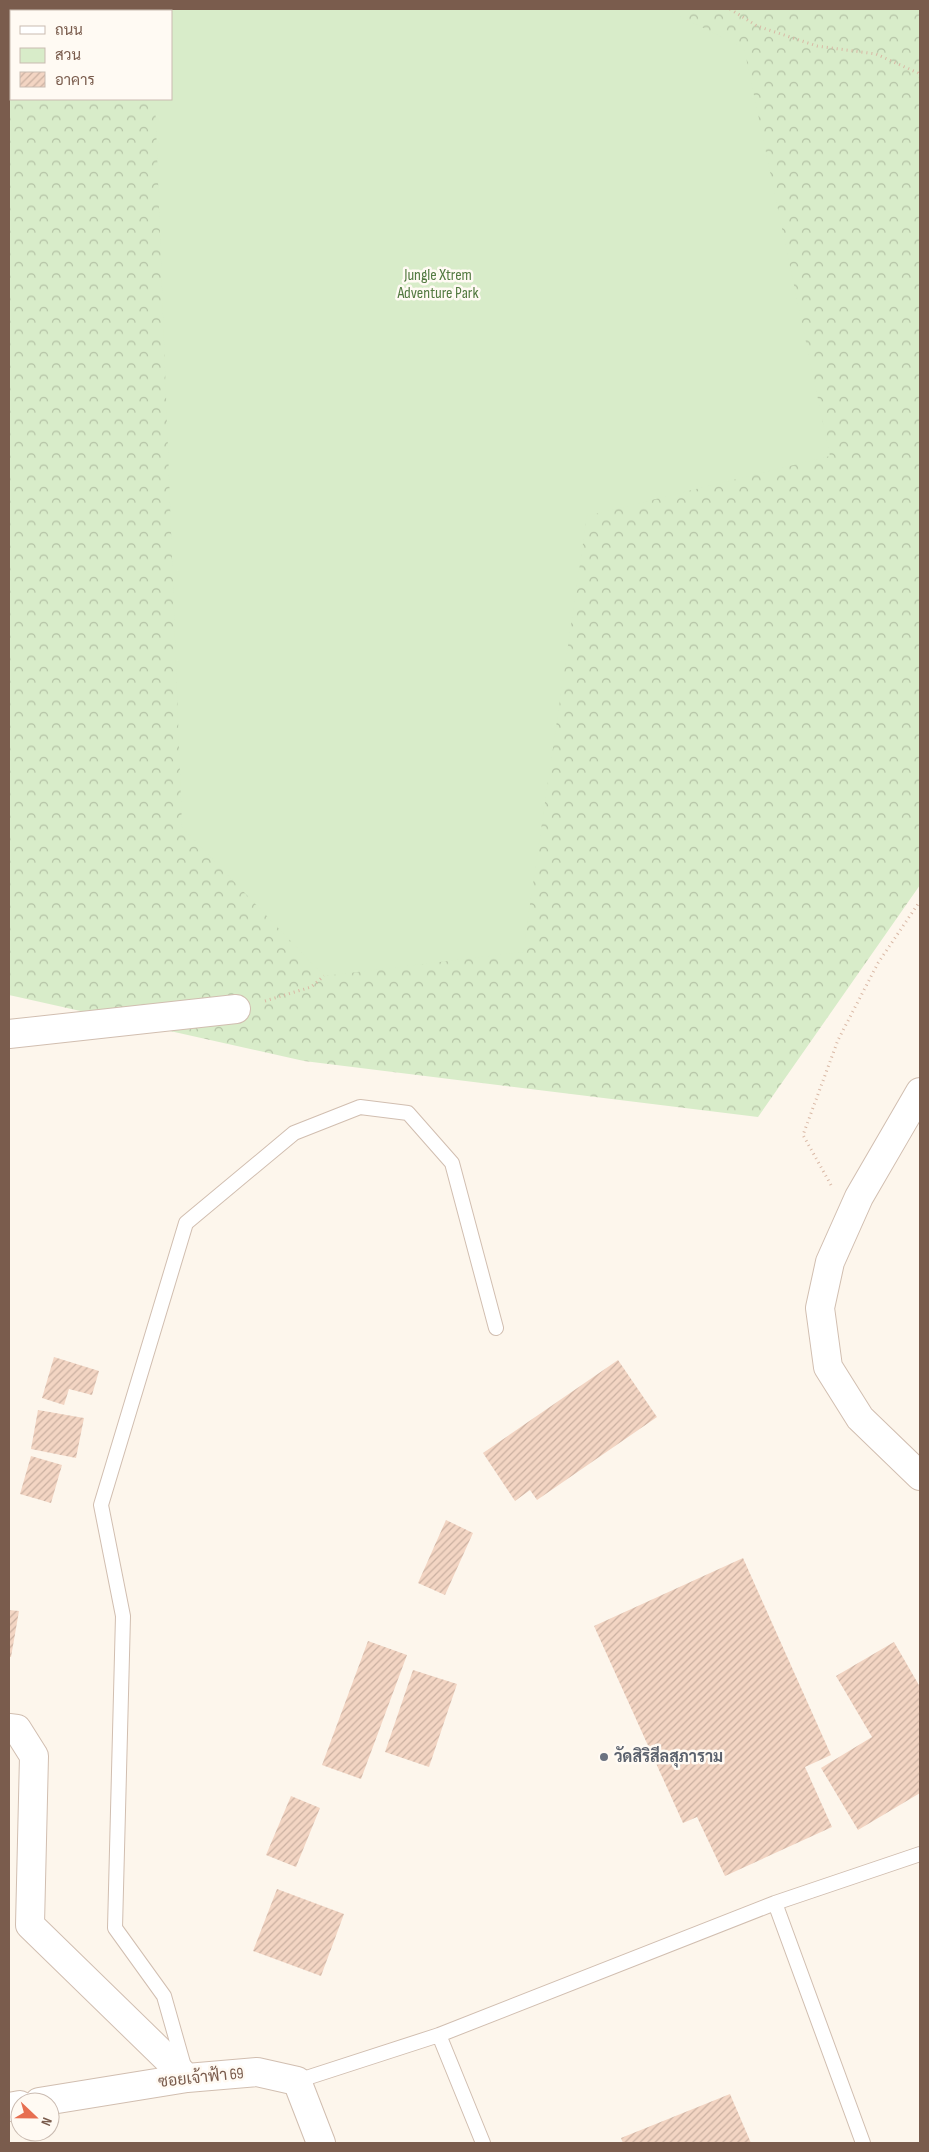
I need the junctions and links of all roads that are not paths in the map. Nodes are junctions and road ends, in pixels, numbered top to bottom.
1 (236, 1009) road end
2 (9, 1034) edge
3 (920, 1092) edge
4 (496, 1328) dead end
5 (920, 1476) edge
6 (9, 1728) edge
7 (920, 1854) edge
8 (775, 1903) junction
9 (439, 2035) junction
10 (187, 2078) junction
11 (297, 2081) junction
12 (60, 2099) edge
13 (321, 2143) edge
14 (483, 2143) edge
15 (863, 2143) edge

1 - 2 street
3 - 5 street
4 - 10 lane
6 - 10 street
7 - 8 lane
8 - 9 lane
8 - 15 lane
9 - 11 lane
9 - 14 lane
10 - 11 street, ซอยเจ้าฟ้า 69
10 - 12 street, ซอยเจ้าฟ้า 69
11 - 13 street

